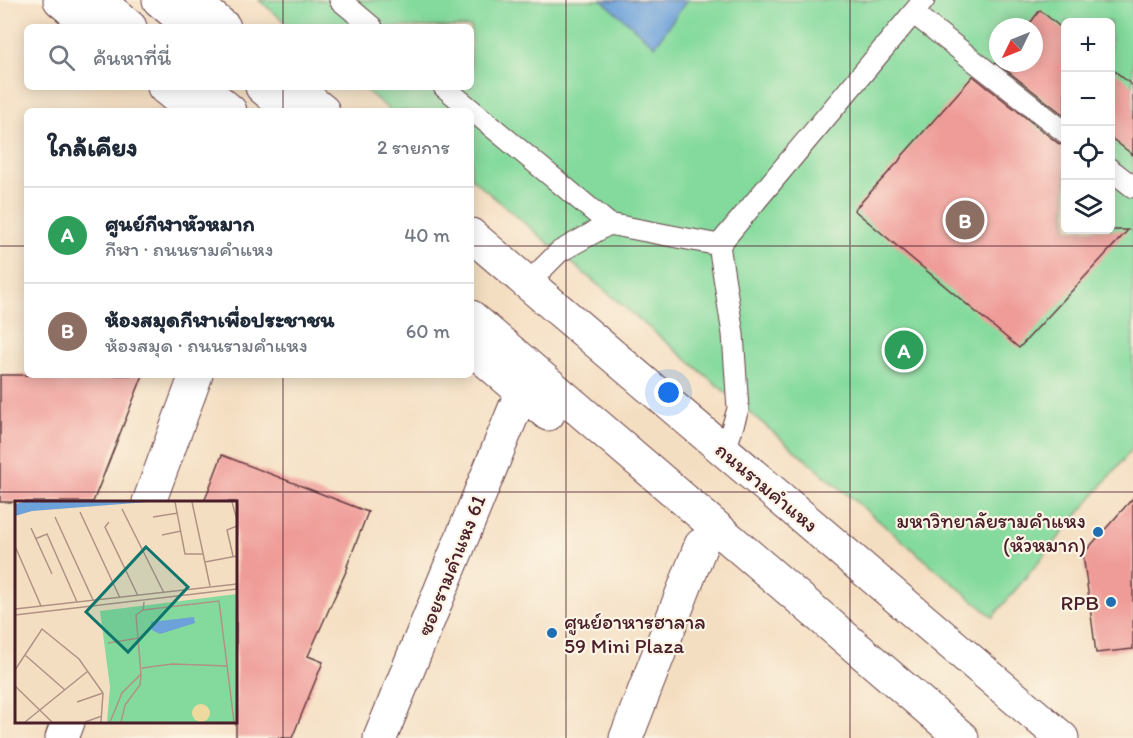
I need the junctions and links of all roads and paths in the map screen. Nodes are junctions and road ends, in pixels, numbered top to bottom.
1 (60, 0) edge
2 (98, 0) edge
3 (159, 0) edge
4 (192, 0) edge
5 (339, 0) edge
6 (919, 7) edge
7 (88, 24) edge
8 (126, 24) edge
9 (187, 24) edge
10 (220, 24) edge
11 (368, 24) edge
12 (168, 90) edge
13 (205, 90) edge
14 (266, 90) edge
15 (298, 90) edge
16 (448, 90) edge
17 (189, 108) edge
18 (226, 108) edge
19 (286, 108) edge
20 (319, 108) edge
21 (469, 108) edge
22 (474, 112) edge
23 (1061, 130) edge
24 (1115, 173) edge
25 (1133, 187) edge
26 (609, 224) junction
27 (474, 238) edge
28 (719, 245) junction
29 (474, 267) edge
30 (528, 283) junction
31 (474, 320) edge
32 (474, 351) edge
33 (195, 378) edge
34 (522, 391) junction
35 (725, 451) junction
36 (149, 501) edge
37 (701, 544) junction
38 (68, 723) edge
39 (62, 738) edge
40 (380, 738) edge
41 (627, 738) edge
42 (929, 738) edge
43 (962, 738) edge
44 (1028, 738) edge
45 (1062, 738) edge

1 - 7 main road
2 - 8 main road
3 - 9 main road
4 - 10 main road
5 - 11 lane
6 - 23 lane
6 - 28 lane
12 - 17 main road
13 - 18 main road
14 - 19 main road
15 - 20 main road
16 - 21 lane
22 - 26 lane
24 - 25 lane
26 - 28 lane
26 - 30 lane
27 - 30 main road, ถนนรามคำแหง
28 - 35 lane
29 - 44 main road, ถนนรามคำแหง
30 - 35 main road, ถนนรามคำแหง
31 - 43 main road
32 - 34 main road
33 - 36 main road
34 - 37 main road
34 - 40 main road, ซอยรามคำแหง 61
35 - 45 main road, ถนนรามคำแหง
37 - 41 main road
37 - 42 main road
38 - 39 main road

